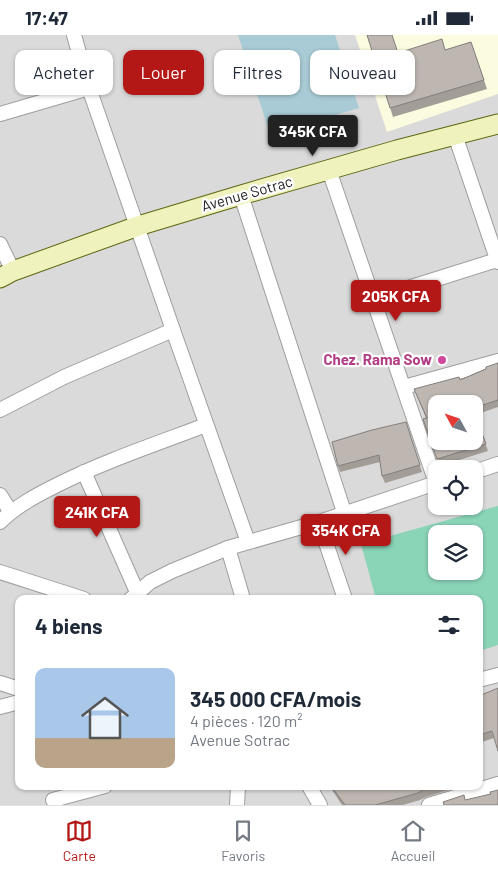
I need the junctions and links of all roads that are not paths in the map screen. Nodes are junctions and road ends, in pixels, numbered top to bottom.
1 (74, 35) edge
2 (78, 50) edge
3 (65, 95) edge
4 (91, 95) edge
5 (0, 114) edge
6 (498, 124) edge
7 (455, 135) junction
8 (329, 170) junction
9 (241, 195) junction
10 (138, 226) junction
11 (0, 244) edge
12 (498, 261) edge
13 (6, 275) edge
14 (373, 299) junction
15 (173, 330) junction
16 (498, 361) edge
17 (404, 387) junction
18 (0, 411) edge
19 (206, 425) junction
20 (428, 460) edge
21 (498, 464) edge
22 (483, 469) edge
23 (84, 472) junction
24 (428, 486) edge
25 (0, 495) edge
26 (10, 511) junction
27 (344, 512) junction
28 (0, 522) edge
29 (319, 522) junction
30 (248, 542) junction
31 (228, 548) junction
32 (0, 572) edge
33 (72, 595) edge
34 (134, 595) edge
35 (242, 595) edge
36 (344, 595) edge
37 (498, 675) edge
38 (483, 679) edge
39 (0, 683) edge
40 (15, 688) edge
41 (15, 703) edge
42 (0, 707) edge
43 (498, 784) edge
44 (483, 788) edge
45 (55, 790) edge
46 (93, 790) edge
47 (238, 790) edge
48 (311, 790) edge
49 (478, 790) edge
50 (53, 803) edge
51 (237, 805) edge
52 (320, 805) edge
53 (428, 805) edge

1 - 2 street
3 - 5 street
4 - 10 street
6 - 7 street, Avenue Sotrac
7 - 8 street, Avenue Sotrac
7 - 12 street
8 - 9 street, Avenue Sotrac
8 - 14 street
9 - 10 street, Avenue Sotrac
9 - 27 street
10 - 13 street, Avenue Sotrac
10 - 15 street
11 - 13 street
12 - 14 street
14 - 17 street
15 - 18 street
15 - 19 street
16 - 17 street
17 - 20 street
19 - 23 street
19 - 30 street
21 - 22 street
23 - 26 street
23 - 34 street
24 - 27 street
25 - 26 street
26 - 28 street
27 - 29 street
29 - 30 street
29 - 36 street
30 - 31 street
31 - 34 street
31 - 35 street
32 - 33 street
37 - 38 street
39 - 40 street
41 - 42 street
43 - 44 street
45 - 50 street
46 - 50 street
47 - 51 street
48 - 52 street
49 - 53 street

